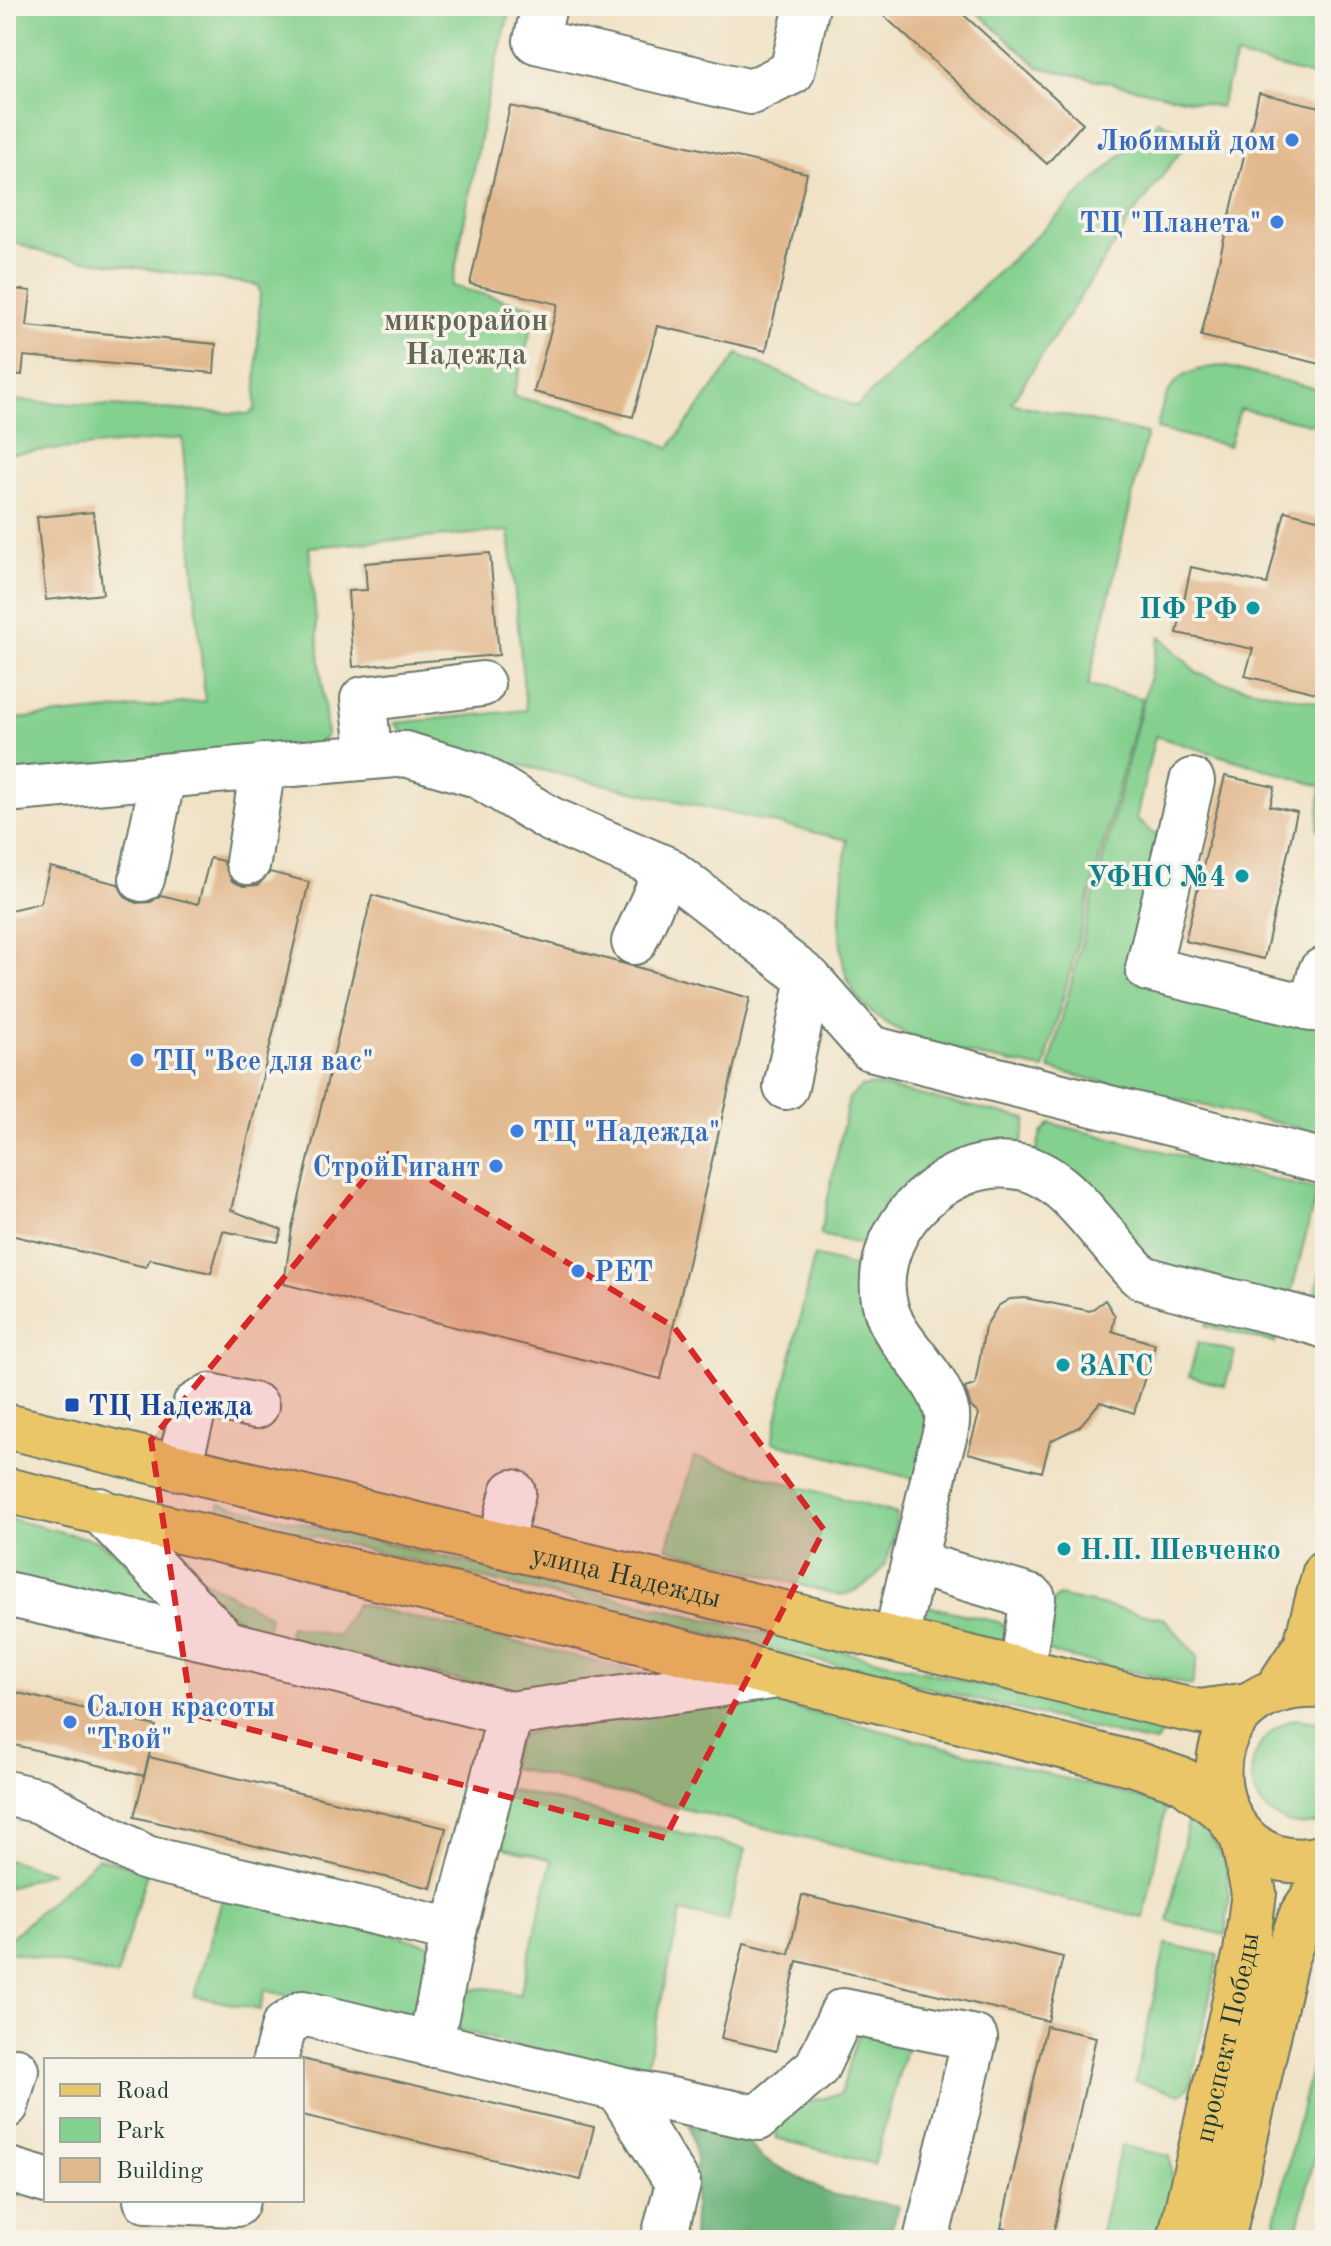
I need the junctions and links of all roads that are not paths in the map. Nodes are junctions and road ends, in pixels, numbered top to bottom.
1 (544, 6) edge
2 (807, 6) edge
3 (482, 684) dead end
4 (370, 757) junction
5 (263, 766) junction
6 (163, 776) junction
7 (1192, 781) dead end
8 (6, 790) edge
9 (248, 862) dead end
10 (667, 869) junction
11 (142, 879) dead end
12 (634, 942) dead end
13 (809, 979) junction
14 (1319, 997) edge
15 (786, 1087) dead end
16 (1325, 1162) edge
17 (1325, 1326) edge
18 (256, 1406) dead end
19 (6, 1426) edge
20 (178, 1468) junction
21 (6, 1490) edge
22 (513, 1492) dead end
23 (99, 1510) junction
24 (500, 1545) junction
25 (915, 1563) junction
26 (1325, 1572) edge
27 (6, 1594) edge
28 (896, 1639) junction
29 (227, 1643) junction
30 (1022, 1669) junction
31 (782, 1675) junction
32 (1325, 1686) edge
33 (1262, 1697) junction
34 (510, 1714) junction
35 (6, 1793) edge
36 (1234, 1824) junction
37 (1325, 1857) edge
38 (1325, 1880) edge
39 (454, 1931) junction
40 (430, 2045) junction
41 (276, 2058) edge
42 (618, 2089) junction
43 (6, 2169) edge
44 (44, 2180) edge
45 (163, 2202) edge
46 (239, 2211) edge
47 (1215, 2239) edge
48 (663, 2240) edge
49 (926, 2240) edge

1 - 2 street
3 - 4 street
4 - 5 street
4 - 10 street
5 - 6 street
5 - 9 street
6 - 8 street
6 - 11 street
7 - 14 street
10 - 12 street
10 - 13 street
13 - 15 street
13 - 16 street
17 - 25 street
18 - 20 street
19 - 20 main road, улица Надежды
20 - 24 main road, улица Надежды
21 - 23 main road
22 - 24 street
23 - 29 street
23 - 31 main road
24 - 28 main road, улица Надежды
25 - 28 street
25 - 30 street
26 - 33 main road, проспект Победы
27 - 29 street
28 - 30 main road, улица Надежды
29 - 34 street
30 - 33 main road, улица Надежды
31 - 34 street
31 - 36 main road
32 - 33 main road
33 - 36 main road, проспект Победы
34 - 39 street
35 - 39 street
36 - 37 main road
36 - 47 main road, проспект Победы
38 - 47 main road, проспект Победы
39 - 40 street
40 - 41 street
40 - 42 street
42 - 48 street
42 - 49 street
43 - 44 street
45 - 46 street

